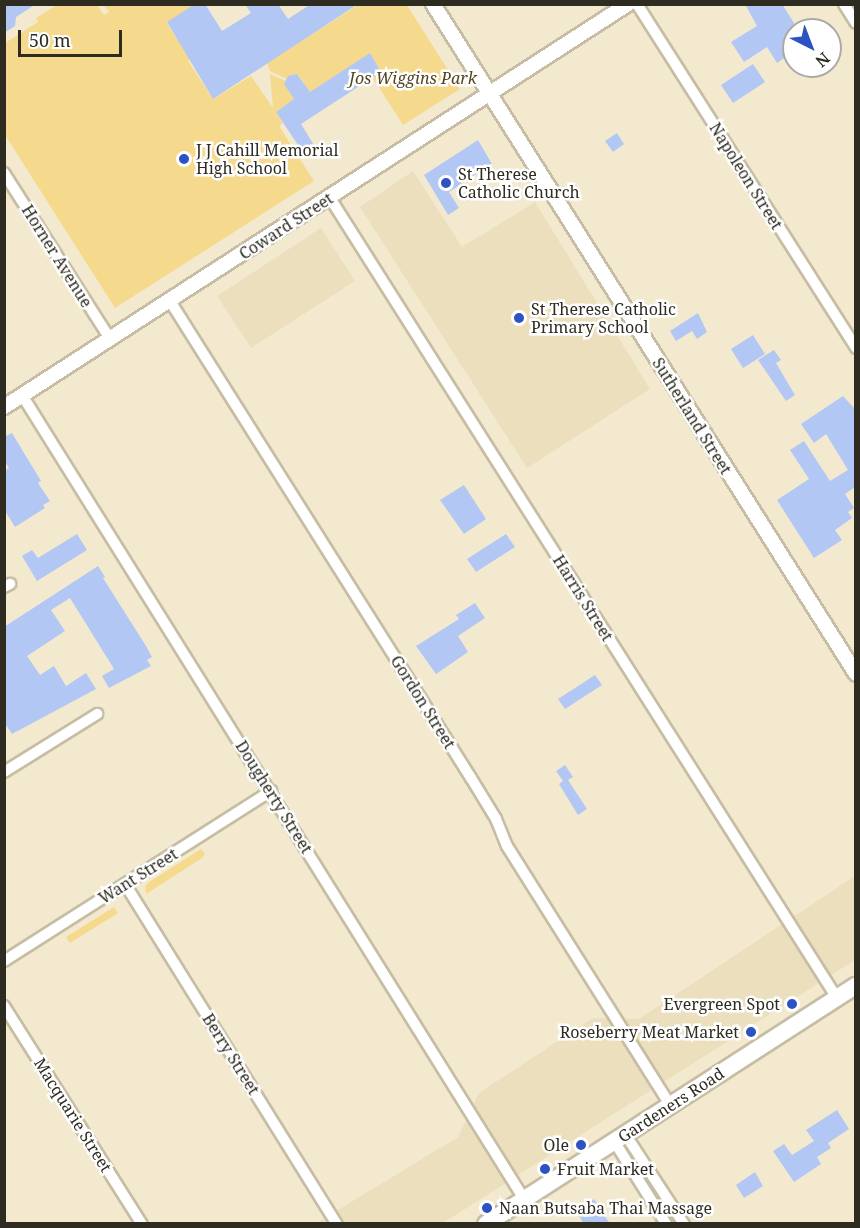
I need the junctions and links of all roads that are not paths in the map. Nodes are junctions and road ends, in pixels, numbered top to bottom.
1 (433, 4) edge
2 (628, 4) edge
3 (637, 4) edge
4 (844, 4) edge
5 (855, 23) edge
6 (491, 95) junction
7 (4, 173) edge
8 (330, 198) junction
9 (170, 301) junction
10 (110, 339) junction
11 (855, 348) edge
12 (22, 395) junction
13 (4, 406) edge
14 (854, 671) edge
15 (97, 714) dead end
16 (4, 772) edge
17 (271, 791) junction
18 (125, 884) junction
19 (4, 961) edge
20 (855, 986) edge
21 (837, 998) junction
22 (4, 1006) edge
23 (670, 1105) junction
24 (619, 1138) junction
25 (665, 1196) junction
26 (524, 1199) junction
27 (653, 1203) junction
28 (142, 1224) edge
29 (337, 1224) edge
30 (486, 1224) edge
31 (666, 1224) edge
32 (684, 1224) edge

1 - 6 street, Sutherland Street
2 - 6 street, Coward Street
3 - 11 street, Napoleon Street
4 - 5 street
6 - 8 street, Coward Street
6 - 14 street, Sutherland Street
7 - 10 street, Horner Avenue
8 - 9 street, Coward Street
8 - 21 street, Harris Street
9 - 10 street, Coward Street
9 - 23 street, Gordon Street
10 - 12 street, Coward Street
12 - 13 street, Coward Street
12 - 17 street, Dougherty Street
15 - 16 street
17 - 18 street, Want Street
17 - 26 street, Dougherty Street
18 - 19 street, Want Street
18 - 29 street, Berry Street
20 - 21 main road, Gardeners Road
21 - 23 main road, Gardeners Road
22 - 28 street, Macquarie Street
23 - 24 main road, Gardeners Road
24 - 25 street
24 - 26 main road, Gardeners Road
24 - 27 street
25 - 27 street
25 - 32 street
26 - 30 main road, Gardeners Road
27 - 31 street

